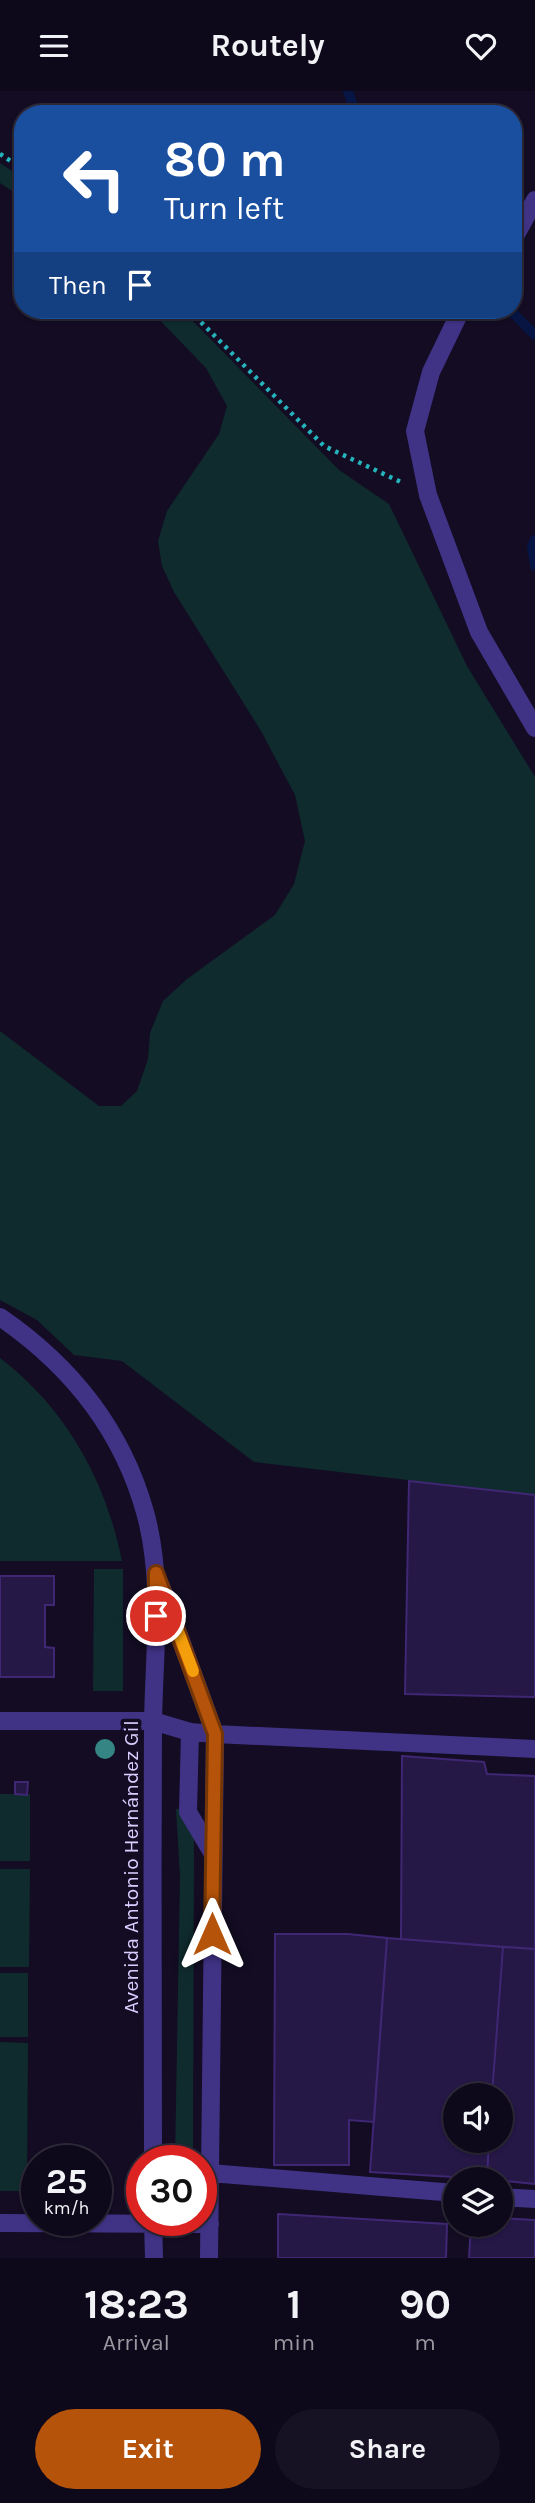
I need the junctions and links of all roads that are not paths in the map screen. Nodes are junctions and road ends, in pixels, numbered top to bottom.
1 (535, 200) edge
2 (522, 224) edge
3 (457, 319) edge
4 (535, 728) edge
5 (0, 1317) edge
6 (156, 1573) junction
7 (0, 1721) edge
8 (153, 1721) junction
9 (190, 1732) junction
10 (215, 1734) junction
11 (535, 1749) edge
12 (213, 1854) junction
13 (153, 2145) edge
14 (210, 2145) edge
15 (217, 2174) edge
16 (443, 2192) edge
17 (513, 2197) edge
18 (535, 2199) edge
19 (126, 2222) edge
20 (0, 2223) edge
21 (153, 2236) edge
22 (210, 2236) edge
23 (154, 2258) edge
24 (209, 2258) edge

1 - 2 street
3 - 4 street
5 - 6 street, Avenida Antonio Hernández Gil
6 - 8 street, Avenida Antonio Hernández Gil
6 - 10 street, Avenida Antonio Hernández Gil
7 - 8 street
8 - 9 street
8 - 13 street, Avenida Antonio Hernández Gil
9 - 10 street
9 - 12 street
10 - 11 street
10 - 12 street, Avenida Antonio Hernández Gil
12 - 14 street, Avenida Antonio Hernández Gil
15 - 16 street
17 - 18 street
19 - 20 street
21 - 23 street
22 - 24 street, Avenida Antonio Hernández Gil

